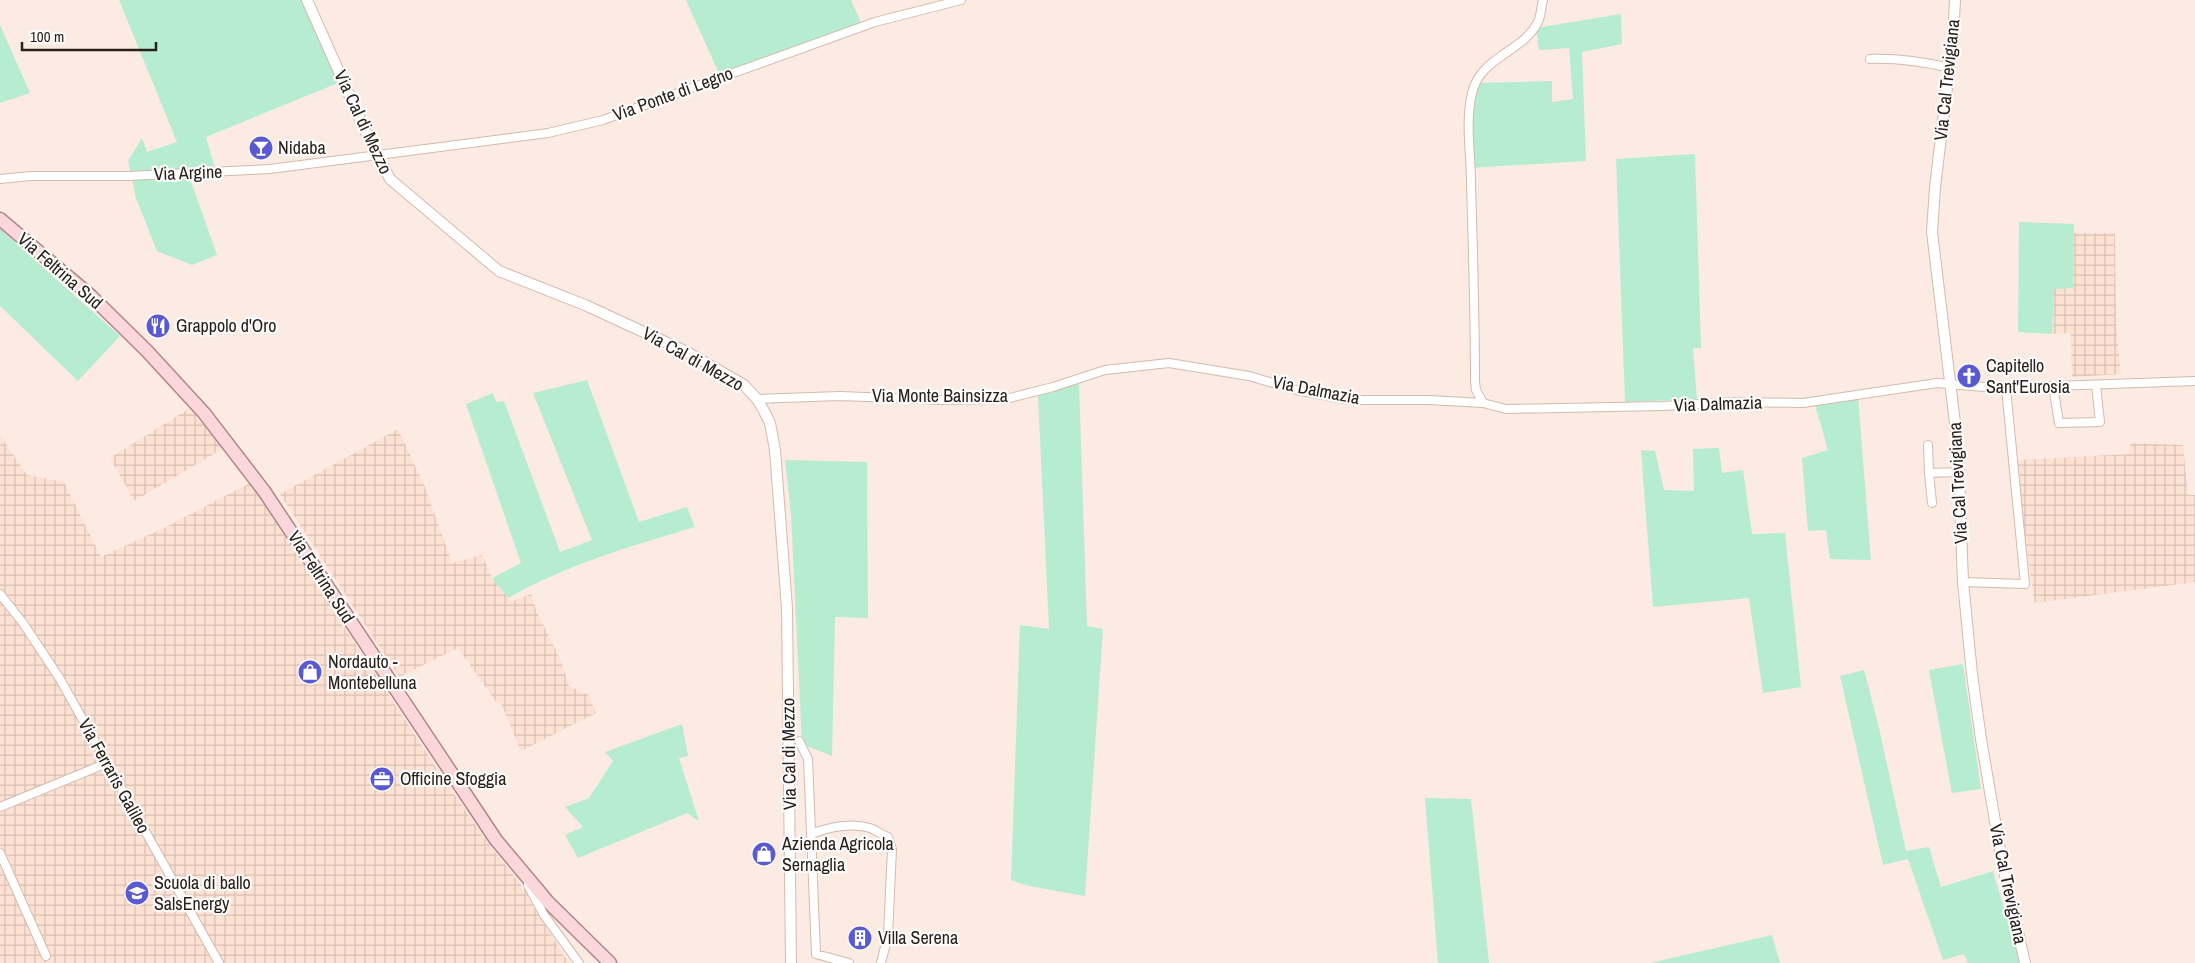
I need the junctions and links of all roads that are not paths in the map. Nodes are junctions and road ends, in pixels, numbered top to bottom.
1 (307, 0) edge
2 (962, 0) edge
3 (1542, 0) edge
4 (1955, 0) edge
5 (1870, 59) dead end
6 (1950, 68) junction
7 (376, 154) junction
8 (0, 179) edge
9 (0, 219) edge
10 (1179, 365) joint
11 (2195, 381) edge
12 (1952, 385) junction
13 (2096, 385) junction
14 (2053, 386) junction
15 (2006, 388) junction
16 (757, 399) junction
17 (1483, 403) junction
18 (1928, 445) dead end
19 (1959, 472) junction
20 (1929, 473) junction
21 (1932, 503) dead end
22 (1963, 582) junction
23 (0, 594) edge
24 (799, 741) dead end
25 (107, 763) junction
26 (0, 807) edge
27 (811, 834) junction
28 (0, 853) edge
29 (523, 874) junction
30 (46, 956) dead end
31 (830, 960) edge
32 (219, 963) edge
33 (579, 963) edge
34 (610, 963) edge
35 (791, 963) edge
36 (849, 963) edge
37 (881, 963) edge
38 (2025, 963) edge

1 - 7 street, Via Cal di Mezzo
2 - 7 street, Via Ponte di Legno
3 - 17 street
4 - 6 street, Via Cal Trevigiana
5 - 6 street
6 - 12 street, Via Cal Trevigiana
7 - 8 street, Via Argine
7 - 16 street, Via Cal di Mezzo
9 - 29 main road, Via Feltrina Sud
10 - 16 street, Via Monte Bainsizza
10 - 17 street, Via Dalmazia
11 - 13 street, Via Dalmazia
12 - 15 street, Via Dalmazia
12 - 17 street, Via Dalmazia
12 - 19 street, Via Cal Trevigiana
13 - 14 street, Via Dalmazia
13 - 14 street
14 - 15 street, Via Dalmazia
15 - 22 street
16 - 35 street, Via Cal di Mezzo
18 - 20 street
19 - 20 street
19 - 22 street, Via Cal Trevigiana
20 - 21 street
22 - 38 street, Via Cal Trevigiana
23 - 25 street, Via Ferraris Galileo
24 - 27 street
25 - 26 street
25 - 32 street, Via Ferraris Galileo
27 - 31 street
27 - 37 street
28 - 30 street
29 - 33 street
29 - 34 main road, Via Feltrina Sud
31 - 36 street

